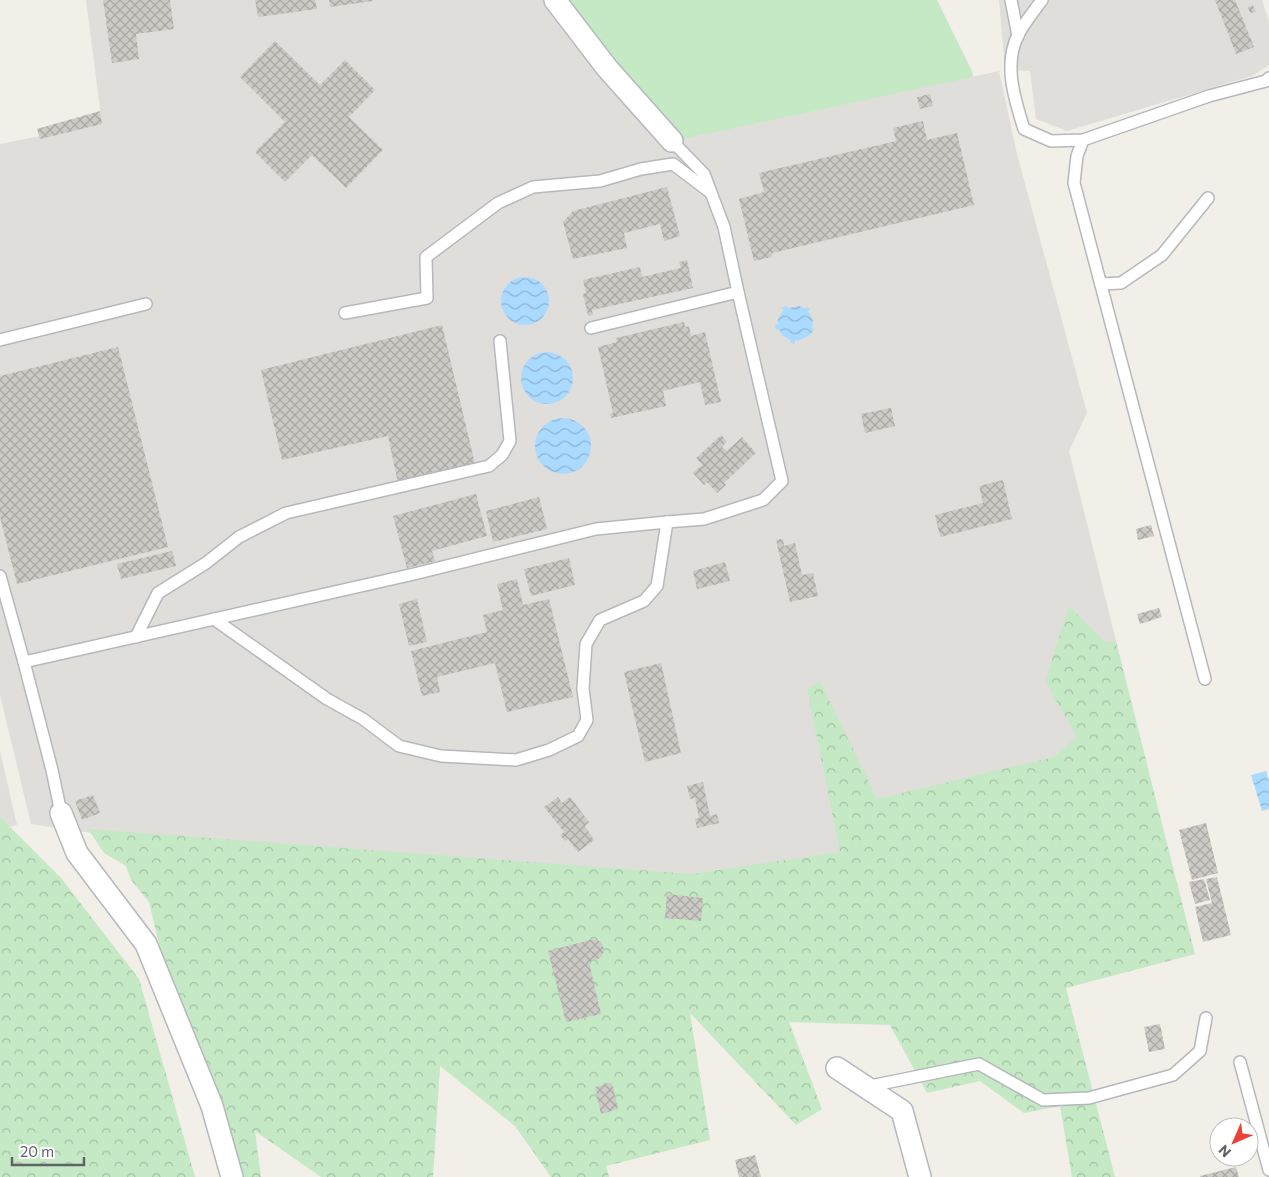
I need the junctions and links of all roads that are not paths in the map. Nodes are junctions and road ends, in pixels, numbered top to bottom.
1 (555, 0) edge
2 (1011, 0) edge
3 (1042, 0) edge
4 (1018, 36) junction
5 (1269, 78) edge
6 (1083, 140) junction
7 (672, 142) joint
8 (710, 192) junction
9 (1208, 198) dead end
10 (1101, 284) junction
11 (738, 292) junction
12 (146, 304) dead end
13 (345, 313) dead end
14 (591, 328) dead end
15 (0, 340) edge
16 (500, 341) dead end
17 (667, 522) junction
18 (0, 576) edge
19 (214, 619) junction
20 (136, 637) junction
21 (24, 662) junction
22 (1205, 679) dead end
23 (61, 813) joint
24 (1206, 1018) dead end
25 (1240, 1062) dead end
26 (838, 1068) dead end
27 (865, 1087) junction
28 (1269, 1170) edge
29 (232, 1177) edge
30 (920, 1177) edge

1 - 7 street
2 - 4 lane
3 - 4 lane
4 - 6 lane
5 - 6 lane
6 - 10 lane
7 - 8 lane
8 - 11 lane
8 - 13 lane
9 - 10 lane
10 - 22 lane
11 - 14 lane
11 - 17 lane
12 - 15 lane
16 - 20 lane
17 - 19 lane
17 - 19 lane
18 - 21 lane
19 - 20 lane
20 - 21 lane
21 - 23 lane
23 - 29 street
24 - 27 lane
25 - 28 lane
26 - 27 street
27 - 30 street

